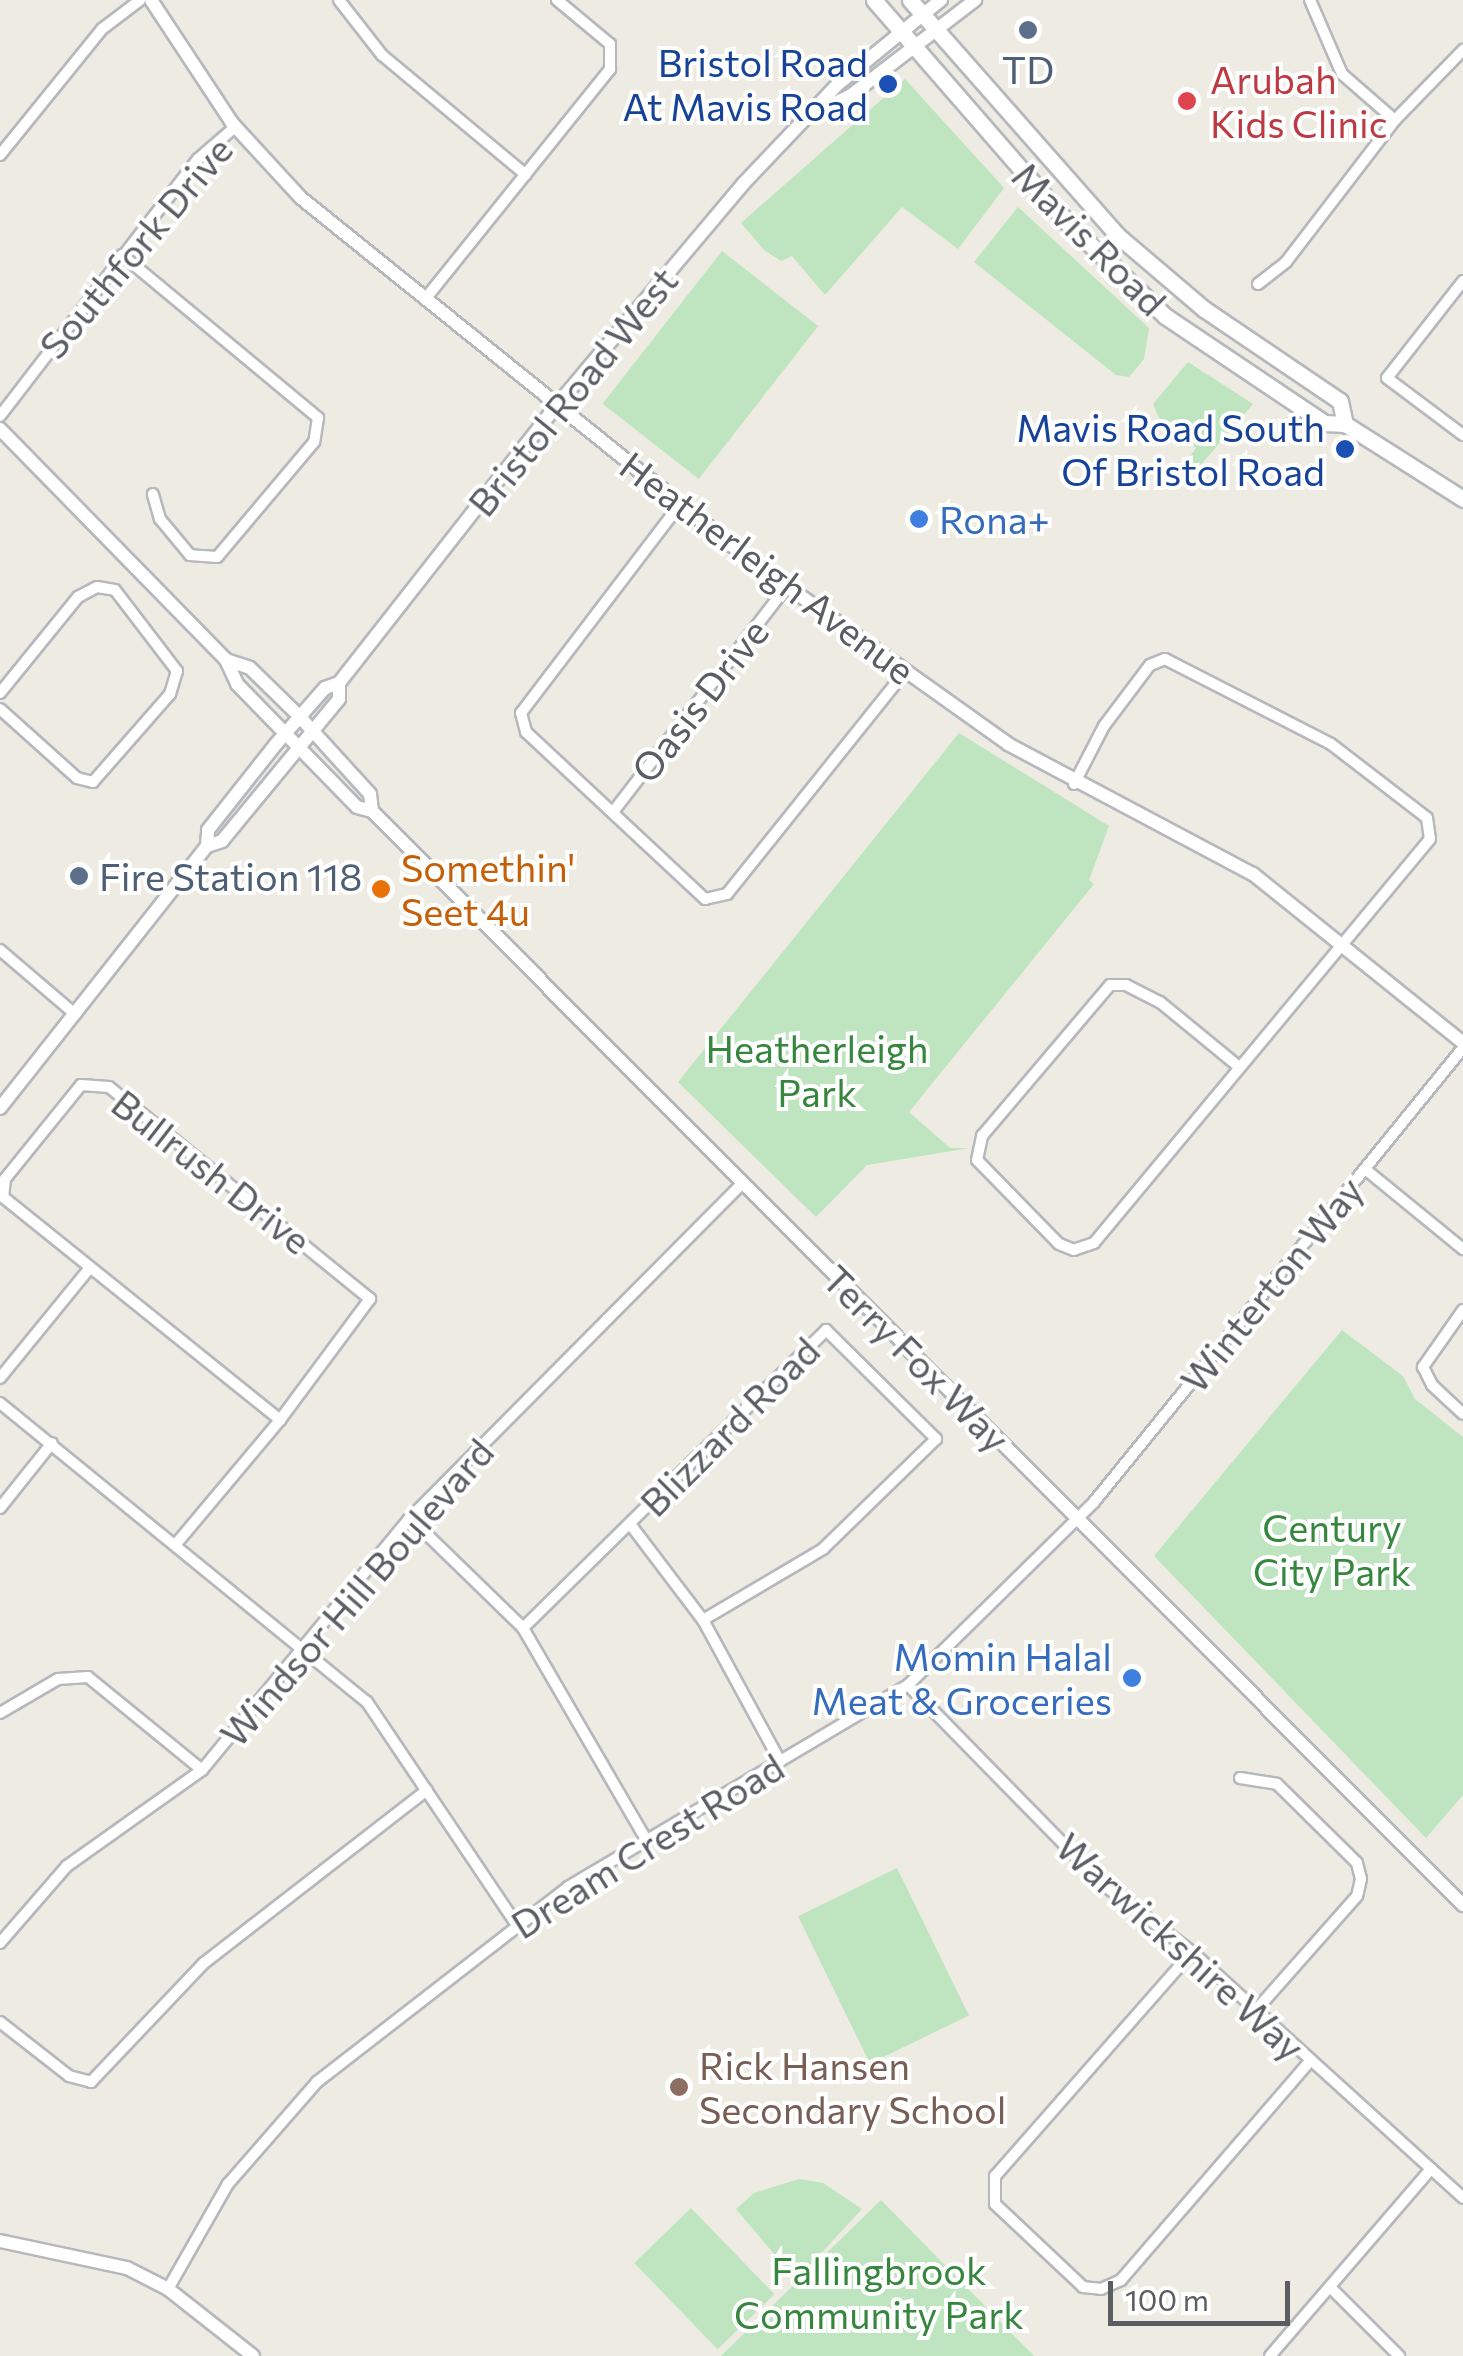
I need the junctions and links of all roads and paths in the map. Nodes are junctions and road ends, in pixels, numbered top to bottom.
1 (140, 0) edge
2 (151, 0) edge
3 (339, 0) edge
4 (557, 0) edge
5 (874, 0) edge
6 (910, 0) edge
7 (941, 0) edge
8 (975, 0) edge
9 (1310, 0) edge
10 (922, 14) junction
11 (936, 30) junction
12 (900, 31) junction
13 (914, 48) junction
14 (1463, 50) edge
15 (818, 112) junction
16 (1395, 120) junction
17 (235, 127) junction
18 (0, 155) edge
19 (526, 176) junction
20 (122, 255) junction
21 (1463, 281) edge
22 (1258, 284) dead end
23 (426, 298) junction
24 (557, 405) junction
25 (0, 416) edge
26 (1345, 424) junction
27 (0, 430) edge
28 (1463, 435) edge
29 (153, 494) dead end
30 (1463, 499) edge
31 (681, 504) junction
32 (786, 588) junction
33 (226, 660) junction
34 (904, 673) junction
35 (339, 683) junction
36 (0, 693) edge
37 (0, 708) edge
38 (299, 716) junction
39 (313, 731) junction
40 (285, 733) junction
41 (299, 747) junction
42 (1074, 784) junction
43 (372, 811) junction
44 (613, 812) junction
45 (207, 846) junction
46 (1339, 943) junction
47 (0, 950) edge
48 (76, 1014) junction
49 (1463, 1045) edge
50 (1239, 1067) junction
51 (0, 1108) edge
52 (1364, 1169) junction
53 (743, 1183) junction
54 (1463, 1249) edge
55 (90, 1269) junction
56 (1463, 1310) edge
57 (0, 1378) edge
58 (0, 1403) edge
59 (1463, 1414) edge
60 (280, 1420) junction
61 (52, 1444) junction
62 (0, 1508) edge
63 (410, 1518) junction
64 (1078, 1519) junction
65 (630, 1524) junction
66 (176, 1544) junction
67 (703, 1620) junction
68 (523, 1628) junction
69 (302, 1650) junction
70 (908, 1685) junction
71 (0, 1714) edge
72 (780, 1761) junction
73 (202, 1770) junction
74 (1240, 1778) dead end
75 (428, 1790) junction
76 (647, 1841) junction
77 (1463, 1905) edge
78 (516, 1924) junction
79 (0, 1943) edge
80 (1192, 1952) junction
81 (1256, 2009) junction
82 (0, 2022) edge
83 (1310, 2061) junction
84 (1431, 2169) junction
85 (1463, 2198) edge
86 (0, 2240) edge
87 (1330, 2287) junction
88 (168, 2289) junction
89 (253, 2356) edge
90 (1270, 2356) edge
91 (1399, 2356) edge

1 - 18 street
2 - 17 street, Heatherleigh Avenue
3 - 19 street
4 - 19 street
5 - 12 main road, Mavis Road
6 - 10 main road, Mavis Road
7 - 10 street, Bristol Road West
8 - 11 street, Bristol Road West
9 - 16 street
10 - 11 main road, Mavis Road
10 - 12 street, Bristol Road West
11 - 13 street, Bristol Road West
11 - 26 main road, Mavis Road
12 - 13 main road, Mavis Road
12 - 15 street, Bristol Road West
13 - 15 street, Bristol Road West
13 - 26 main road, Mavis Road
14 - 16 street
15 - 24 street, Bristol Road West
16 - 22 street
17 - 20 street, Southfork Drive
17 - 23 street, Heatherleigh Avenue
19 - 23 street
20 - 25 street, Southfork Drive
20 - 29 street
21 - 28 street
23 - 24 street, Heatherleigh Avenue
24 - 31 street, Heatherleigh Avenue
24 - 35 street, Bristol Road West
26 - 30 main road, Mavis Road
27 - 33 street, Terry Fox Way
31 - 32 street, Heatherleigh Avenue
31 - 44 street
32 - 34 street, Heatherleigh Avenue
32 - 44 street, Oasis Drive
33 - 38 street, Terry Fox Way
33 - 40 street, Terry Fox Way
34 - 42 street, Heatherleigh Avenue
34 - 44 street
35 - 38 street, Bristol Road West
35 - 39 street, Bristol Road West
36 - 37 street
38 - 39 street, Terry Fox Way
38 - 40 street, Bristol Road West
39 - 41 street, Bristol Road West
39 - 43 street, Terry Fox Way
40 - 41 street, Terry Fox Way
40 - 45 street, Bristol Road West
41 - 43 street, Terry Fox Way
41 - 45 street, Bristol Road West
42 - 46 street, Heatherleigh Avenue
42 - 46 street
43 - 53 street, Terry Fox Way
45 - 48 street, Bristol Road West
46 - 49 street, Heatherleigh Avenue
46 - 50 street
47 - 48 street
48 - 51 street, Bristol Road West
49 - 52 street, Winterton Way
50 - 50 street
52 - 54 street
52 - 64 street, Winterton Way
53 - 63 street, Windsor Hill Boulevard
53 - 64 street, Terry Fox Way
55 - 57 street
55 - 60 street, Bullrush Drive
55 - 60 street, Bullrush Drive
56 - 59 street
58 - 61 street
60 - 66 street, Bullrush Drive
61 - 62 street
61 - 66 street
63 - 68 street
63 - 69 street, Windsor Hill Boulevard
64 - 70 street, Dream Crest Road
64 - 77 street, Terry Fox Way
65 - 67 street
65 - 67 street, Blizzard Road
65 - 68 street, Blizzard Road
66 - 69 street
67 - 72 street
68 - 76 street
69 - 73 street, Windsor Hill Boulevard
69 - 75 street
70 - 72 street, Dream Crest Road
70 - 80 street, Warwickshire Way
71 - 73 street
72 - 76 street, Dream Crest Road
73 - 79 street, Windsor Hill Boulevard
74 - 81 street
75 - 78 street
75 - 82 street
76 - 78 street, Dream Crest Road
78 - 88 street, Dream Crest Road
80 - 81 street, Warwickshire Way
80 - 83 street
81 - 83 street, Warwickshire Way
83 - 84 street, Warwickshire Way
84 - 85 street, Warwickshire Way
84 - 87 street
86 - 88 street
87 - 90 street
87 - 91 street
88 - 89 street

